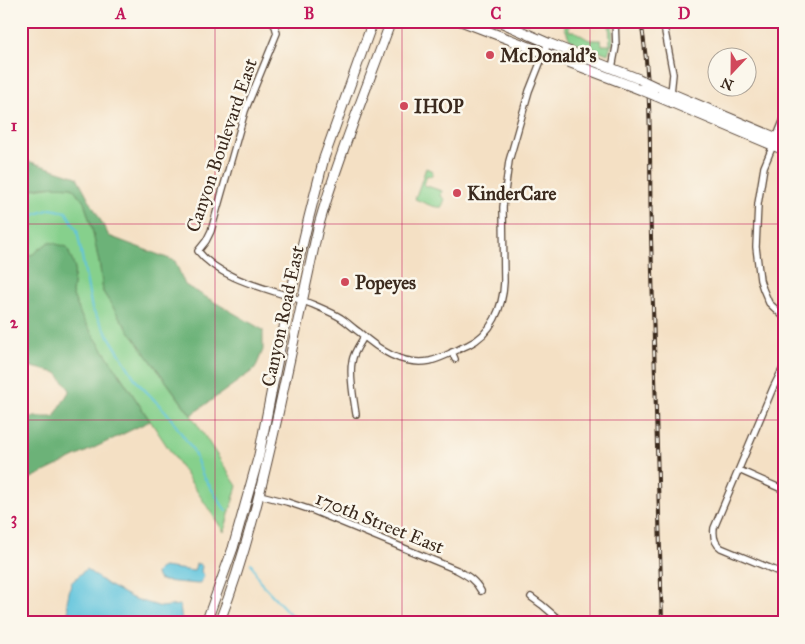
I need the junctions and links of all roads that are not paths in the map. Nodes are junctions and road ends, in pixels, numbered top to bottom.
1 (271, 21) edge
2 (373, 21) edge
3 (391, 21) edge
4 (461, 21) edge
5 (498, 21) edge
6 (615, 21) edge
7 (663, 21) edge
8 (548, 43) junction
9 (543, 53) junction
10 (612, 68) junction
11 (671, 93) junction
12 (784, 119) edge
13 (777, 141) edge
14 (784, 150) edge
15 (290, 297) junction
16 (302, 301) junction
17 (784, 317) edge
18 (364, 337) junction
19 (452, 352) junction
20 (455, 359) dead end
21 (784, 366) edge
22 (356, 414) dead end
23 (259, 456) junction
24 (739, 470) junction
25 (784, 490) edge
26 (260, 495) junction
27 (784, 574) edge
28 (481, 590) dead end
29 (532, 597) dead end
30 (206, 623) edge
31 (219, 623) edge
32 (563, 623) edge

1 - 15 street, Canyon Boulevard East
2 - 15 main road, Canyon Road East
3 - 16 main road, Canyon Road East
4 - 9 main road
5 - 8 main road
6 - 10 street
7 - 11 street
8 - 9 street
8 - 10 main road
9 - 13 main road, bridge
9 - 19 street
10 - 11 main road, bridge
11 - 13 main road
12 - 13 street
13 - 14 main road
13 - 17 street
15 - 16 street
15 - 23 main road, Canyon Road East
16 - 18 street
16 - 26 main road, Canyon Road East
18 - 19 street
18 - 22 street
19 - 20 street
21 - 24 street
23 - 26 main road
23 - 30 main road, Canyon Road East
24 - 25 street
24 - 27 street
26 - 28 street, 170th Street East
26 - 31 main road, Canyon Road East
29 - 32 street

